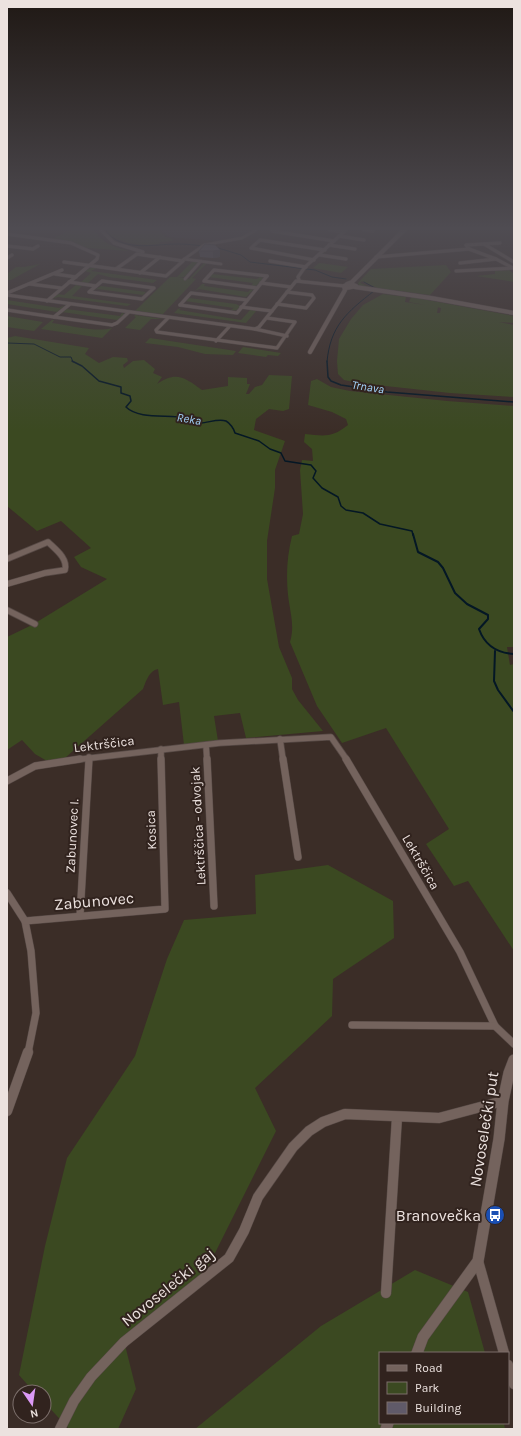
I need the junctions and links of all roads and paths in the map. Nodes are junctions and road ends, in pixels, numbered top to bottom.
1 (24, 297) edge
2 (51, 297) edge
3 (127, 297) edge
4 (144, 297) edge
5 (187, 297) edge
6 (223, 297) edge
7 (249, 297) edge
8 (283, 297) edge
9 (313, 297) edge
10 (340, 297) edge
11 (342, 297) edge
12 (420, 297) edge
13 (247, 300) junction
14 (339, 300) junction
15 (47, 301) junction
16 (70, 304) junction
17 (277, 304) junction
18 (242, 307) junction
19 (7, 310) edge
20 (272, 311) junction
21 (129, 312) junction
22 (514, 313) edge
23 (54, 317) junction
24 (168, 318) junction
25 (267, 318) junction
26 (229, 327) junction
27 (255, 329) junction
28 (287, 336) junction
29 (216, 341) junction
30 (310, 352) dead end
31 (7, 560) edge
32 (7, 584) edge
33 (7, 610) edge
34 (35, 624) dead end
35 (280, 739) junction
36 (206, 745) junction
37 (161, 749) junction
38 (88, 757) junction
39 (7, 781) edge
40 (298, 858) dead end
41 (7, 893) edge
42 (214, 906) dead end
43 (166, 910) joint
44 (80, 916) junction
45 (25, 921) junction
46 (352, 1025) dead end
47 (495, 1026) junction
48 (514, 1044) edge
49 (514, 1060) edge
50 (503, 1101) junction
51 (7, 1111) edge
52 (397, 1117) junction
53 (478, 1261) junction
54 (386, 1293) dead end
55 (416, 1352) edge
56 (504, 1352) edge
57 (509, 1368) edge
58 (514, 1384) edge
59 (60, 1429) edge

1 - 15 street
2 - 15 street
3 - 4 street
5 - 18 street
6 - 13 street
7 - 13 street
8 - 17 street
9 - 17 street
10 - 14 street
11 - 14 street
12 - 22 street
13 - 18 street
14 - 30 street
15 - 16 street
16 - 21 street
16 - 23 street
17 - 20 street
18 - 20 street
19 - 23 street
20 - 25 street
21 - 23 street
21 - 24 street
24 - 26 street
24 - 29 street
25 - 27 street
25 - 28 street
26 - 27 street
26 - 29 street
27 - 28 street
28 - 29 street
31 - 32 street
33 - 34 street
35 - 36 street, Lektrščica
35 - 40 street
35 - 47 street, Lektrščica
36 - 37 street, Lektrščica
36 - 42 street, Lektrščica - odvojak
37 - 38 street, Lektrščica
37 - 43 street, Kosica
38 - 39 street, Lektrščica
38 - 44 street, Zabunovec I.
41 - 45 street
43 - 44 street, Zabunovec
44 - 45 street, Zabunovec
45 - 51 street
46 - 47 street
47 - 48 street, Lektrščica
49 - 50 street, Novoselečki put
50 - 52 street, Novoselečki gaj
50 - 53 street, Novoselečki put
52 - 54 street
52 - 59 street, Novoselečki gaj
53 - 55 street, Novoselečki put
53 - 56 street
57 - 58 street

